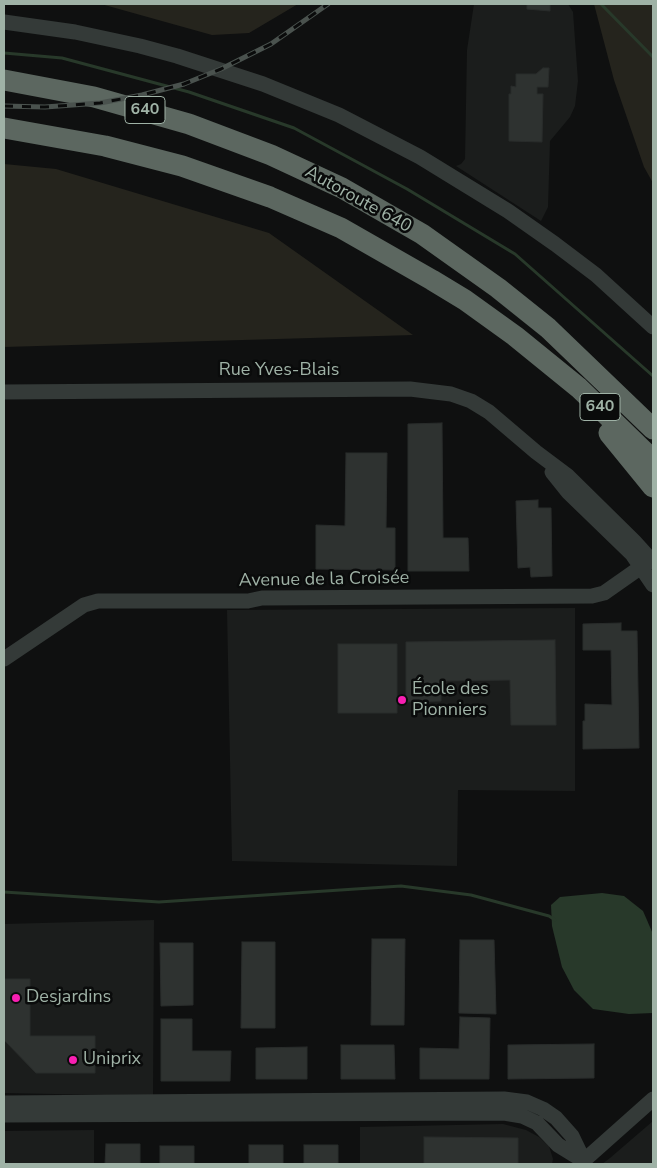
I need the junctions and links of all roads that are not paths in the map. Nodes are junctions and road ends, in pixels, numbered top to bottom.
1 (4, 22) edge
2 (4, 80) edge
3 (4, 128) edge
4 (653, 326) edge
5 (543, 358) junction
6 (590, 368) junction
7 (4, 392) edge
8 (653, 417) edge
9 (653, 429) edge
10 (653, 460) edge
11 (653, 486) edge
12 (649, 563) edge
13 (653, 585) edge
14 (4, 659) edge
15 (653, 1099) edge
16 (4, 1103) edge
17 (89, 1109) junction
18 (4, 1115) edge
19 (582, 1163) edge

1 - 4 street
2 - 6 highway, Autoroute 640 / 640
3 - 5 highway, Autoroute 640 / 640
5 - 10 highway, Autoroute 640 / 640
5 - 11 highway
6 - 8 highway
6 - 9 highway, Autoroute 640 / 640
7 - 12 street, Rue Yves-Blais
12 - 13 street, Rue Yves-Blais
12 - 14 street, Avenue de la Croisée
15 - 19 street
16 - 17 street
17 - 18 street
17 - 19 street

